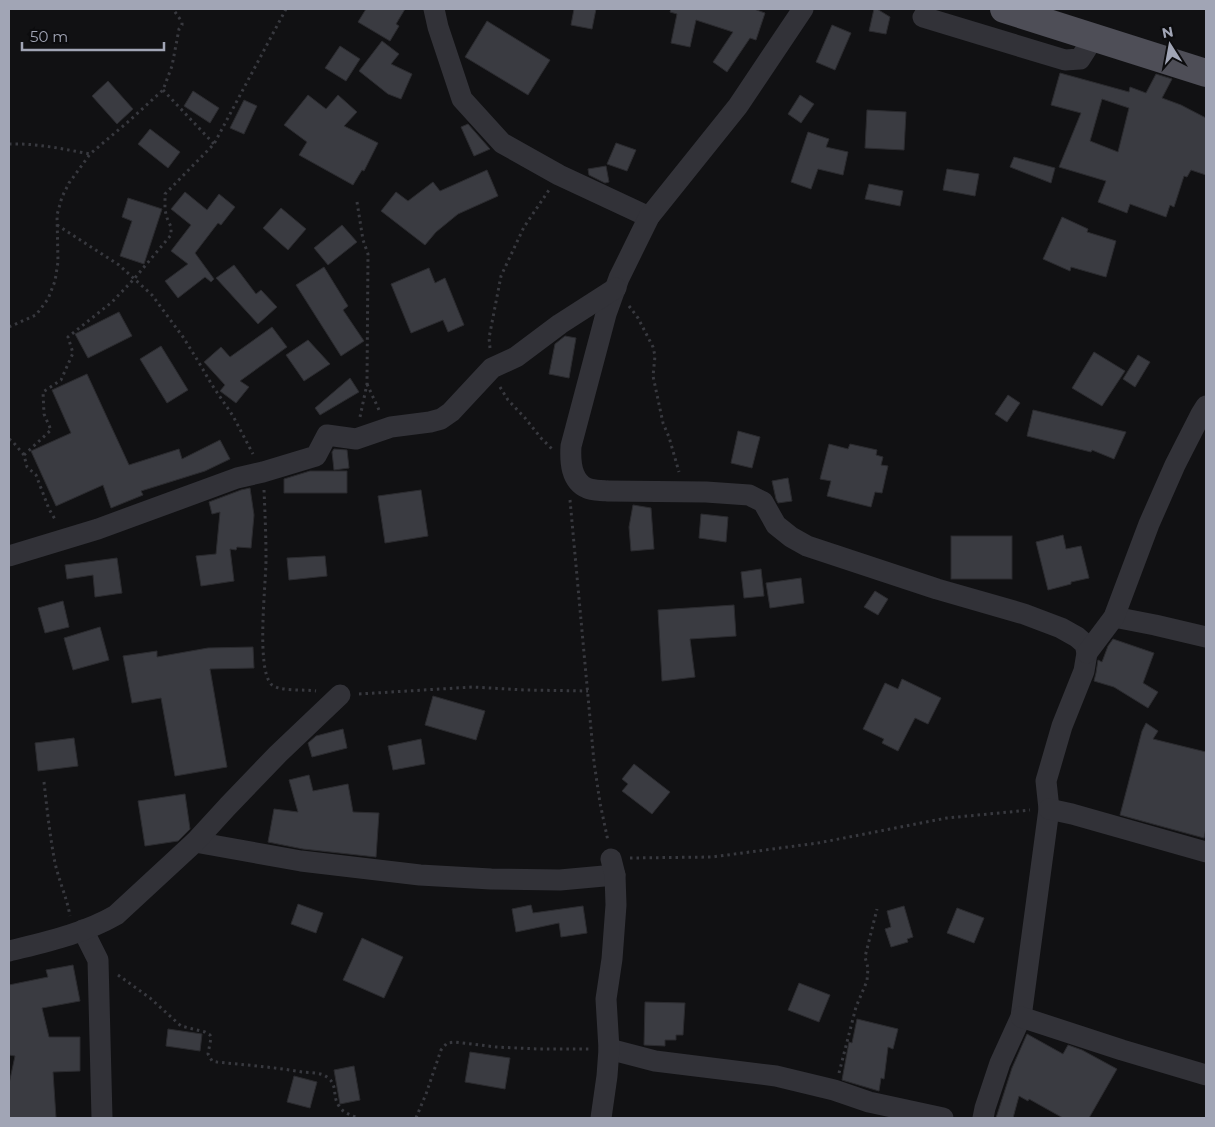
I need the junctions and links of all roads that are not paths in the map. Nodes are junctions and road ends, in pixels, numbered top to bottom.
1 (434, 9) edge
2 (803, 9) edge
3 (1004, 9) edge
4 (923, 17) dead end
5 (1094, 37) junction
6 (1206, 73) edge
7 (649, 217) junction
8 (616, 288) junction
9 (1206, 406) edge
10 (9, 556) edge
11 (1114, 617) junction
12 (1206, 638) edge
13 (1087, 653) junction
14 (340, 695) road end
15 (1049, 809) junction
16 (195, 842) junction
17 (1206, 852) edge
18 (83, 930) junction
19 (9, 951) edge
20 (1021, 1017) junction
21 (609, 1049) junction
22 (1206, 1074) edge
23 (102, 1118) edge
24 (600, 1118) edge
25 (943, 1118) edge
26 (983, 1118) edge

1 - 7 street
2 - 7 street
3 - 5 main road
4 - 5 street
5 - 6 main road
7 - 8 street
8 - 10 street
8 - 13 street
9 - 11 street
11 - 12 street
11 - 13 street
13 - 15 street
14 - 16 street
15 - 17 street
15 - 20 street
16 - 18 street
16 - 21 street
18 - 19 street
18 - 23 street
20 - 22 street
20 - 26 street
21 - 24 street
21 - 25 street

